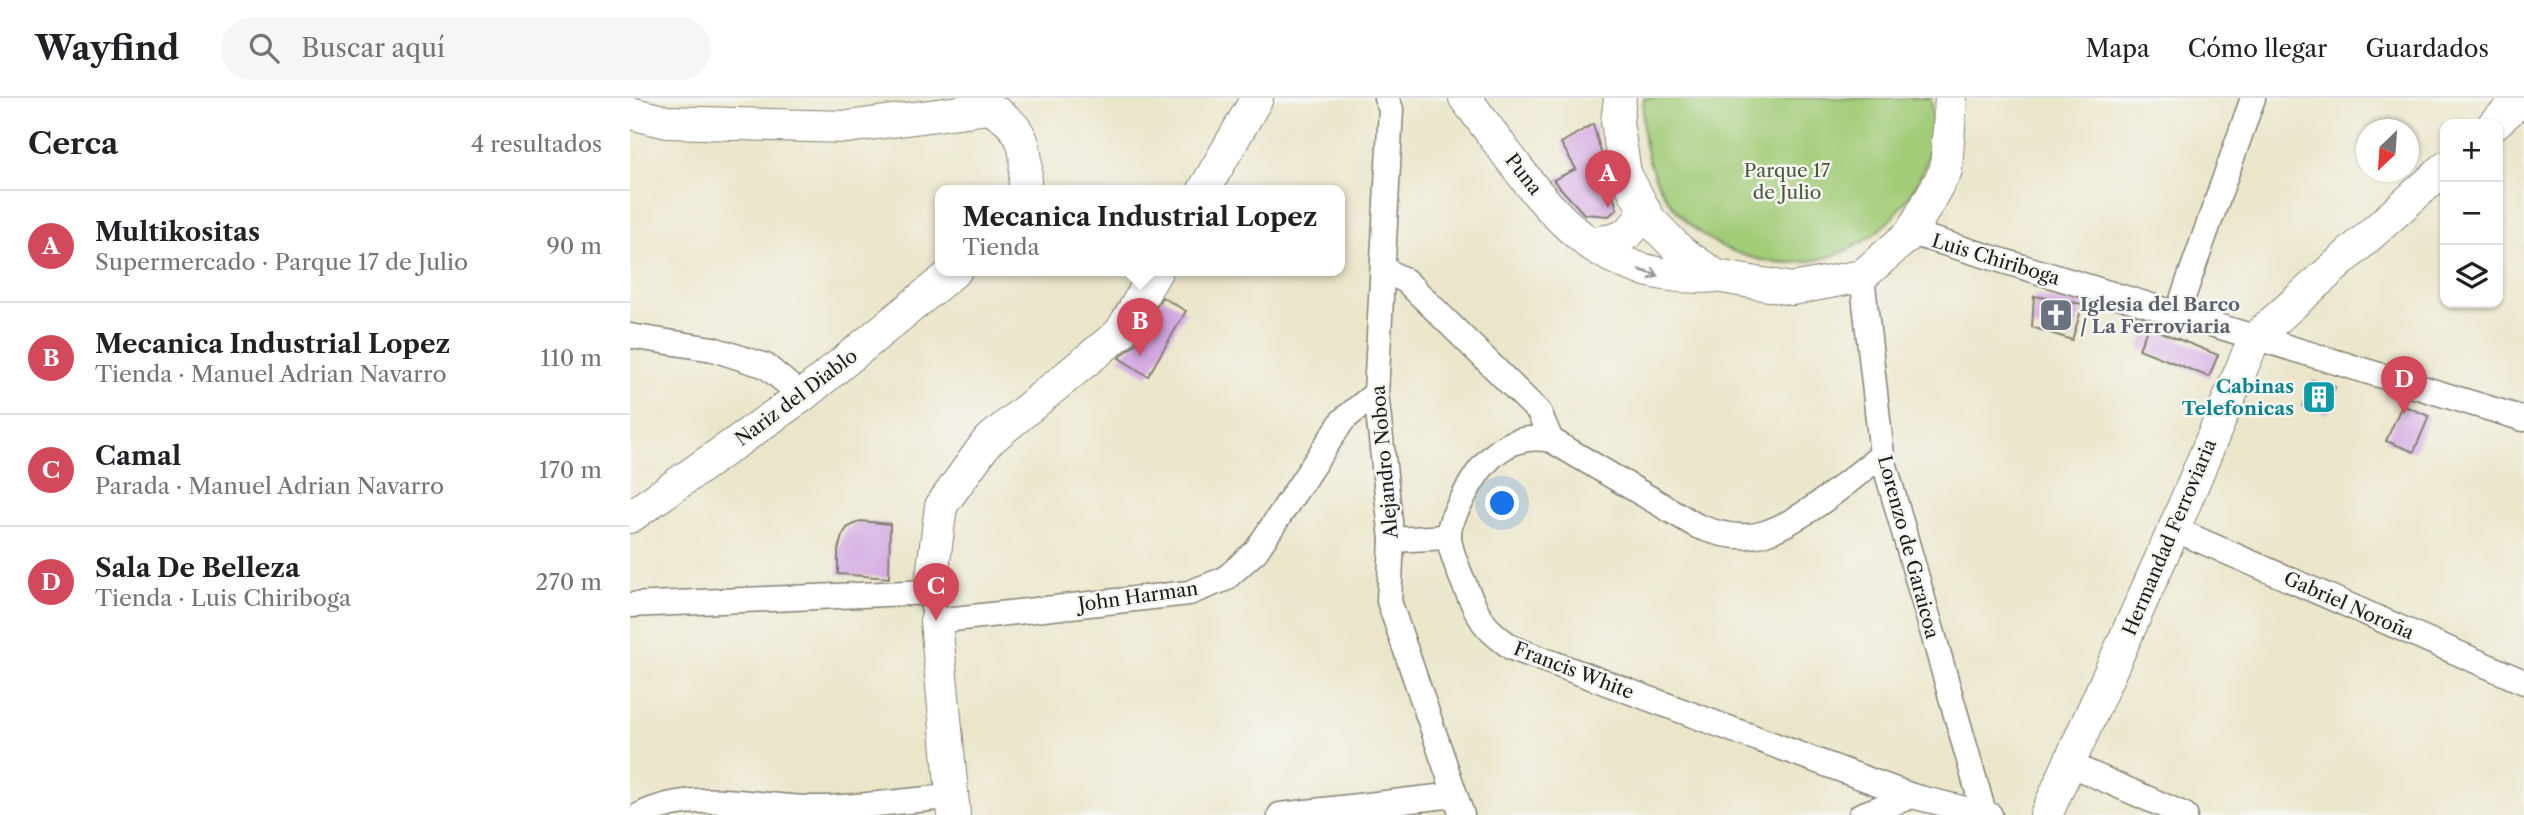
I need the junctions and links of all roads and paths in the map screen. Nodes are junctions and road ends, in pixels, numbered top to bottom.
1 (1257, 98) edge
2 (1386, 98) edge
3 (1465, 98) edge
4 (1620, 98) edge
5 (1951, 98) edge
6 (2253, 98) edge
7 (993, 103) edge
8 (630, 113) edge
9 (2440, 172) edge
10 (1025, 185) edge
11 (1207, 185) edge
12 (1644, 209) junction
13 (1911, 233) junction
14 (1588, 243) junction
15 (1383, 269) junction
16 (949, 276) edge
17 (1153, 276) edge
18 (1716, 276) junction
19 (1862, 276) junction
20 (2177, 314) junction
21 (630, 336) edge
22 (2254, 339) junction
23 (1376, 393) junction
24 (802, 396) junction
25 (2524, 419) edge
26 (1550, 440) junction
27 (1882, 455) junction
28 (630, 517) edge
29 (2174, 529) junction
30 (1448, 537) junction
31 (1392, 540) junction
32 (630, 605) edge
33 (933, 606) junction
34 (2524, 682) edge
35 (2069, 765) junction
36 (1912, 796) junction
37 (1459, 805) edge
38 (953, 806) edge
39 (1987, 814) edge
40 (640, 815) edge
41 (1280, 815) edge
42 (1861, 815) edge
43 (2046, 815) edge
44 (2185, 815) edge

1 - 11 street
2 - 15 street, Alejandro Noboa
3 - 14 street, Puna
4 - 12 street
5 - 13 street
6 - 20 street
7 - 8 street
7 - 10 street
9 - 22 street, Hermandad Ferroviaria
12 - 14 street
12 - 18 street
13 - 19 street
13 - 20 street, Luis Chiriboga
14 -> 18 street, Puna
15 - 23 street, Alejandro Noboa
15 - 26 street
16 - 24 street, Nariz del Diablo
17 - 33 street
18 - 19 street
19 - 27 street, Lorenzo de Garaicoa
20 - 22 street, Luis Chiriboga
21 - 24 street
22 - 25 street, Luis Chiriboga
22 - 29 street, Hermandad Ferroviaria
23 - 31 street, Alejandro Noboa
23 - 33 street, John Harman
24 - 28 street, Nariz del Diablo
26 - 27 street
26 - 30 street
27 - 39 street, Lorenzo de Garaicoa
29 - 34 street, Gabriel Noroña
29 - 35 street, Hermandad Ferroviaria
30 - 31 street
30 - 36 street, Francis White
31 - 37 street, Alejandro Noboa
32 - 33 street, John Harman
33 - 38 street
35 - 43 street, Hermandad Ferroviaria
35 - 44 street
36 - 39 street, Francis White
36 - 42 street
37 - 41 street
38 - 40 street

